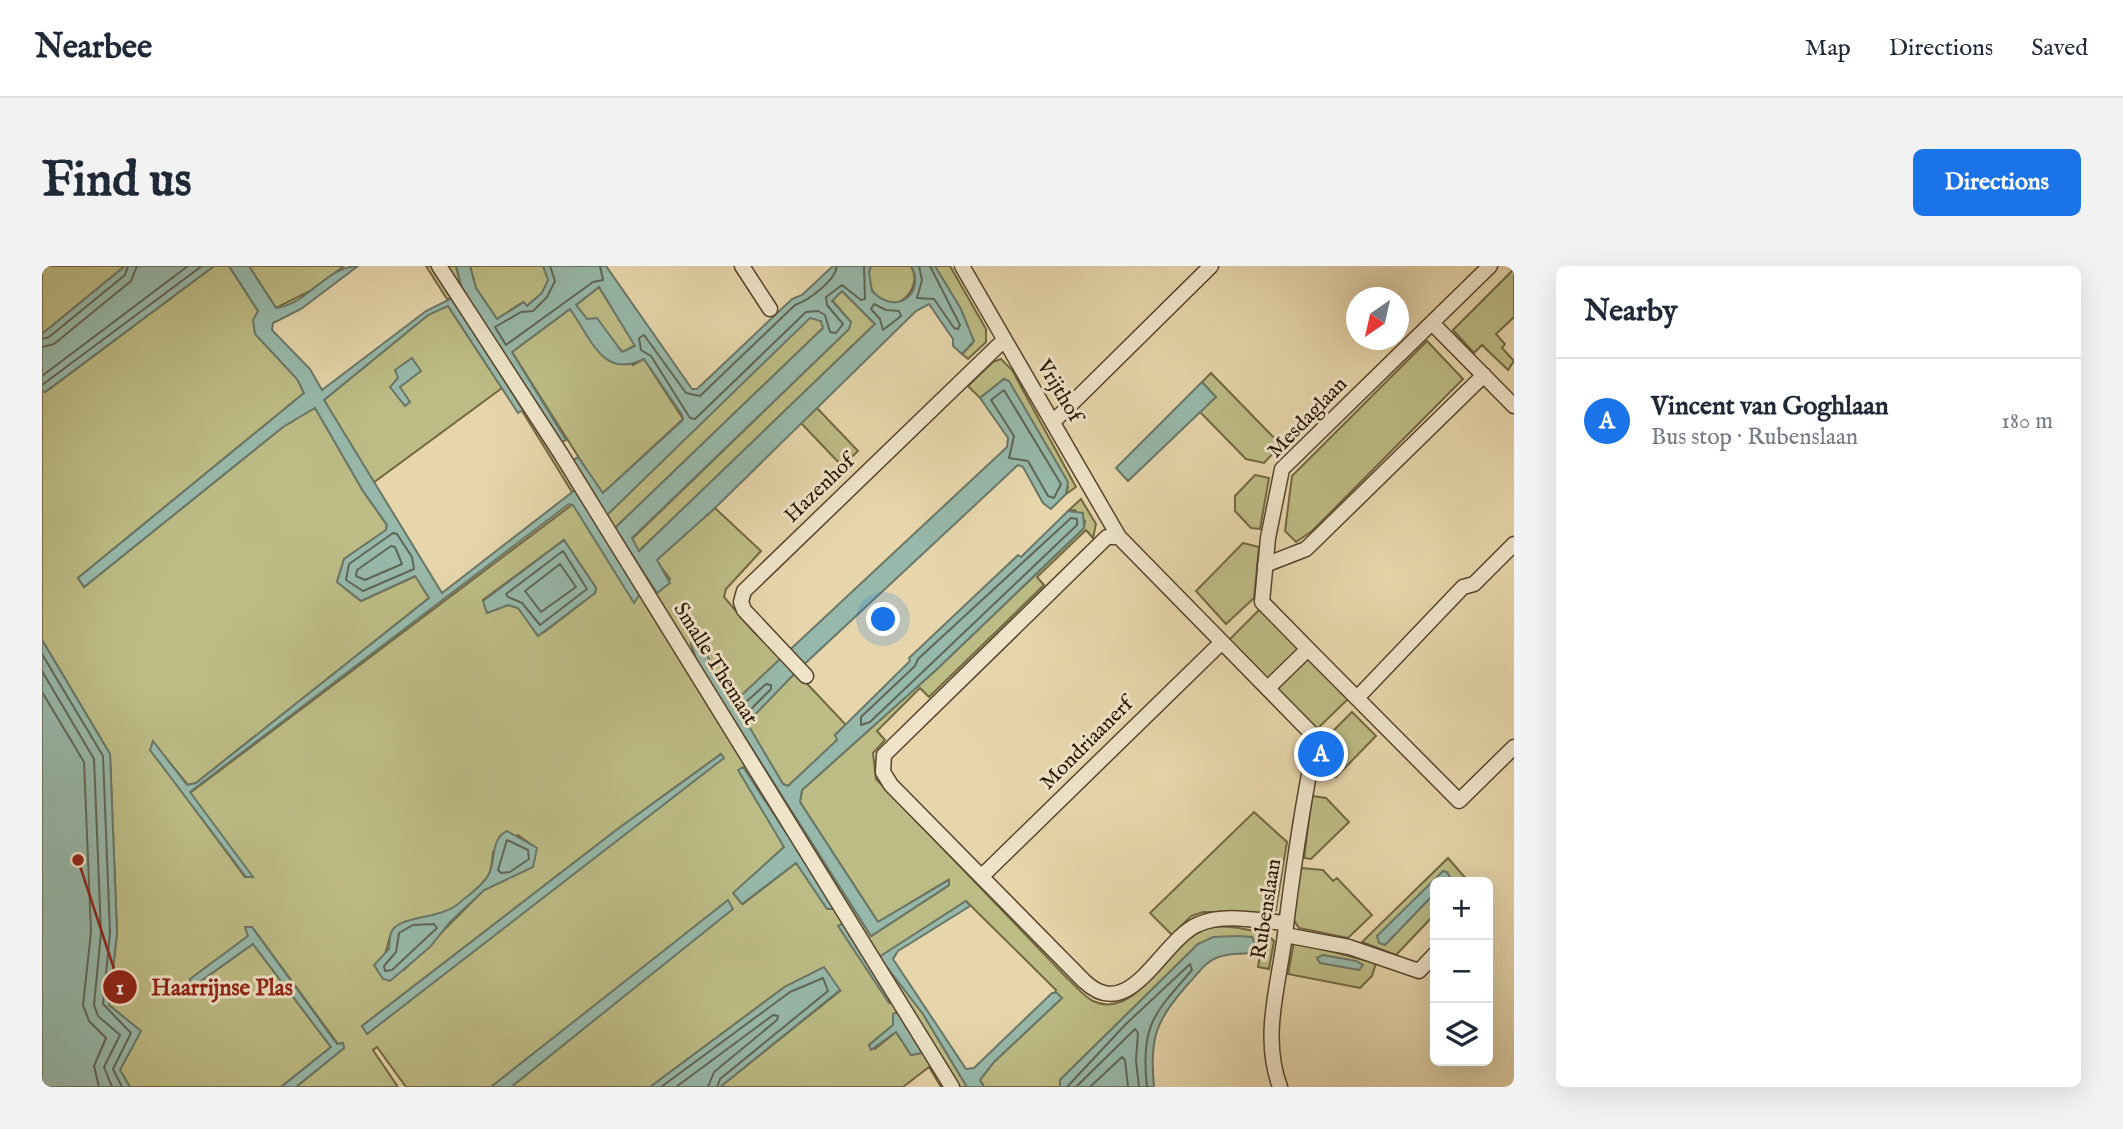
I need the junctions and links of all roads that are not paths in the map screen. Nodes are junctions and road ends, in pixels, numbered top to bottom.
1 (439, 266) edge
2 (742, 266) edge
3 (1210, 266) edge
4 (1490, 266) edge
5 (965, 267) edge
6 (770, 309) dead end
7 (1433, 324) junction
8 (1004, 340) junction
9 (1483, 375) junction
10 (1514, 406) edge
11 (1053, 422) junction
12 (1119, 537) junction
13 (1514, 544) edge
14 (1265, 565) junction
15 (1222, 642) junction
16 (1308, 649) junction
17 (806, 676) dead end
18 (1268, 688) junction
19 (1357, 698) junction
20 (1316, 738) joint
21 (1514, 747) edge
22 (982, 876) junction
23 (1285, 929) junction
24 (1430, 959) edge
25 (952, 1087) edge
26 (1280, 1087) edge

1 - 25 street, Smalle Themaat
2 - 6 street
3 - 11 street
4 - 7 street, Mesdaglaan
5 - 8 street, Vrijthof
7 - 9 street
7 - 14 street, Mesdaglaan
8 - 11 street, Vrijthof
8 - 17 street, Hazenhof
9 - 10 street
9 - 14 street
11 - 12 street, Vrijthof
12 - 15 street, Vrijthof
12 - 22 street
13 - 19 street
14 - 16 street, Mesdaglaan
15 - 18 street, Vrijthof
15 - 22 street, Mondriaanerf
16 - 18 street
16 - 19 street
18 - 20 street, Vrijthof
19 - 21 street
20 - 23 street, Rubenslaan
22 - 23 street
23 - 24 street
23 - 26 street, Rubenslaan

